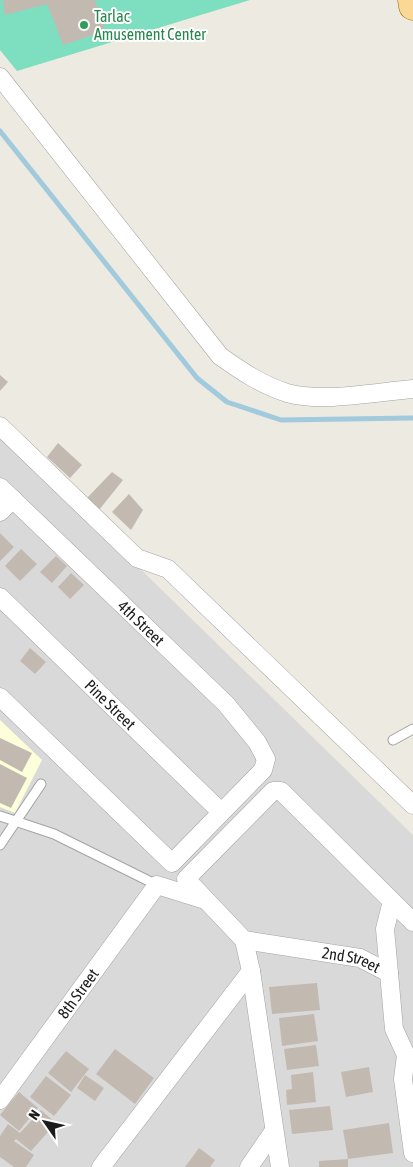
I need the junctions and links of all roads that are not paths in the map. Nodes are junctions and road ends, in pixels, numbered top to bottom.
1 (412, 0) edge
2 (413, 6) edge
3 (0, 77) edge
4 (413, 389) edge
5 (0, 426) edge
6 (0, 487) edge
7 (13, 499) junction
8 (0, 512) edge
9 (0, 597) edge
10 (0, 696) edge
11 (413, 728) edge
12 (393, 740) dead end
13 (40, 784) dead end
14 (413, 805) edge
15 (221, 812) junction
16 (0, 816) edge
17 (16, 822) junction
18 (0, 845) edge
19 (157, 885) junction
20 (207, 900) junction
21 (392, 900) junction
22 (413, 922) edge
23 (244, 940) junction
24 (251, 970) junction
25 (389, 973) junction
26 (0, 1100) edge
27 (274, 1132) junction
28 (413, 1153) edge
29 (101, 1167) edge
30 (249, 1167) edge
31 (280, 1167) edge

1 - 2 main road
3 - 4 street
5 - 14 street
6 - 7 street, 4th Street
7 - 8 street
7 - 15 street, 4th Street
9 - 15 street, Pine Street
10 - 15 street
11 - 12 lane
13 - 17 lane
16 - 17 lane
17 - 18 lane
17 - 19 lane
19 - 20 street
19 - 26 street, 8th Street
20 - 21 street
20 - 23 street
21 - 22 street
21 - 25 street
23 - 24 street
23 - 25 street, 2nd Street
24 - 27 street
24 - 29 street
25 - 28 street, 2nd Street
27 - 30 street
27 - 31 street

